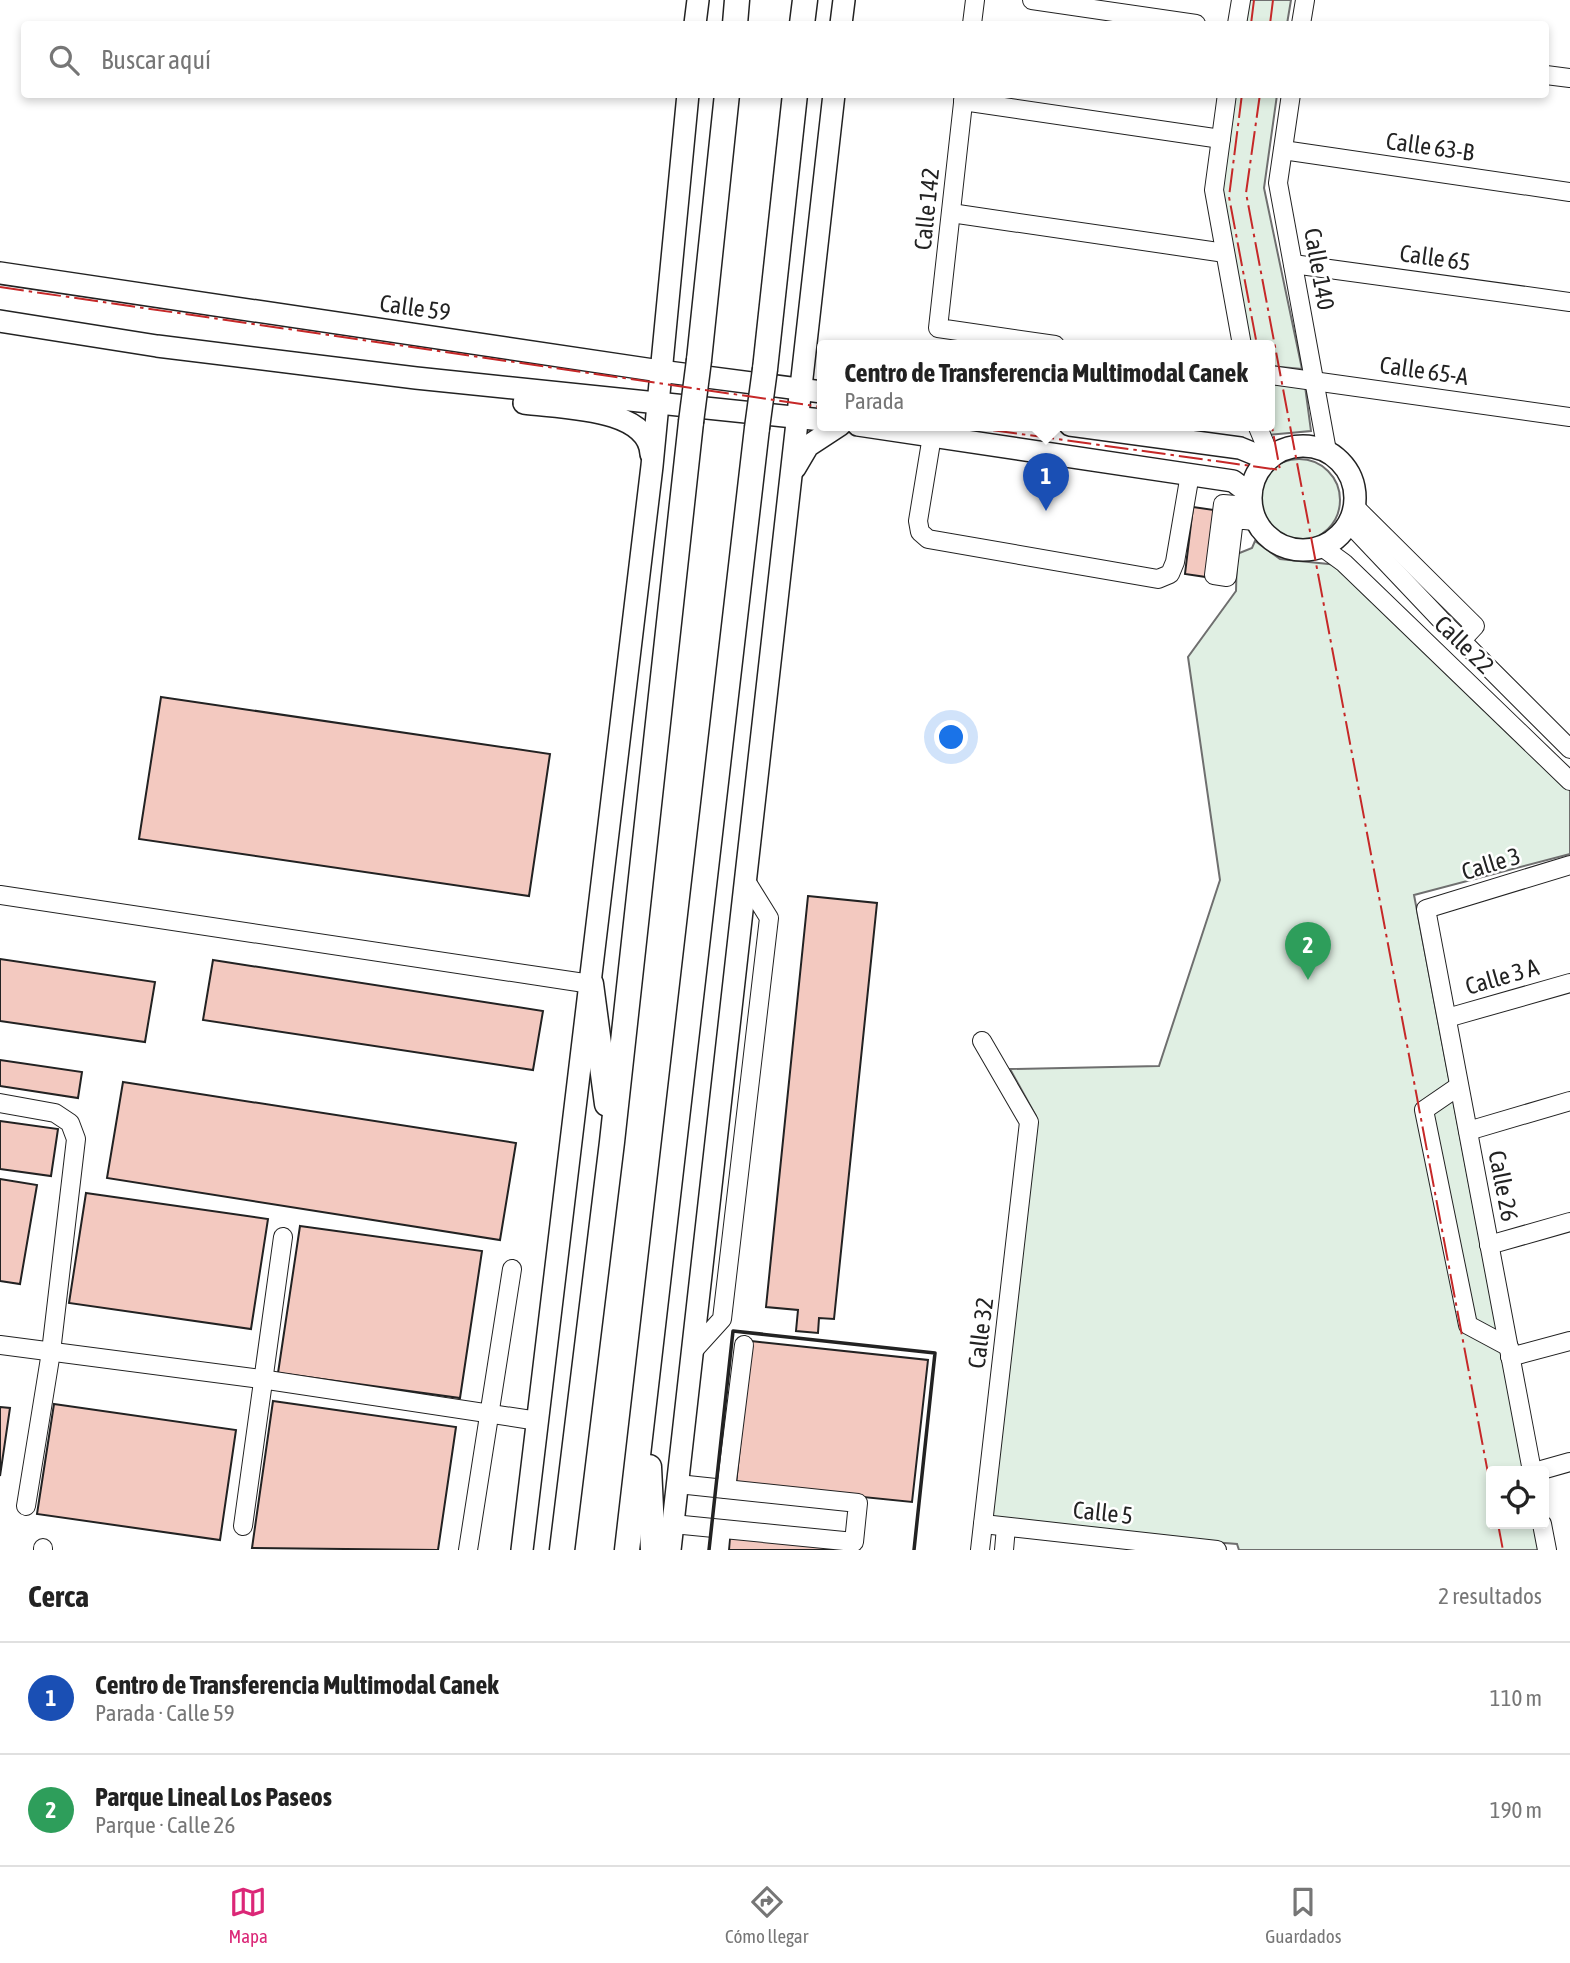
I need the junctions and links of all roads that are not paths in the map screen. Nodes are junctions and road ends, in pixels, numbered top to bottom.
1 (698, 0) edge
2 (737, 0) edge
3 (805, 0) edge
4 (844, 0) edge
5 (975, 0) edge
6 (1031, 0) edge
7 (1241, 0) edge
8 (1305, 0) edge
9 (695, 21) edge
10 (735, 21) edge
11 (802, 21) edge
12 (841, 21) edge
13 (972, 21) edge
14 (1175, 21) edge
15 (1238, 21) edge
16 (1302, 21) edge
17 (1549, 75) edge
18 (1570, 78) edge
19 (688, 98) edge
20 (727, 98) edge
21 (794, 98) edge
22 (834, 98) edge
23 (964, 98) edge
24 (1226, 98) edge
25 (1290, 98) edge
26 (1221, 139) junction
27 (1283, 150) junction
28 (1570, 192) edge
29 (951, 213) junction
30 (1225, 253) junction
31 (1293, 264) junction
32 (0, 273) edge
33 (1570, 302) edge
34 (0, 321) edge
35 (1021, 340) edge
36 (1241, 340) edge
37 (660, 371) junction
38 (1275, 376) edge
39 (416, 378) junction
40 (1315, 380) junction
41 (812, 391) edge
42 (658, 403) junction
43 (798, 416) junction
44 (1570, 417) edge
45 (817, 419) edge
46 (831, 431) edge
47 (898, 431) edge
48 (1114, 431) edge
49 (1259, 431) edge
50 (932, 436) junction
51 (1327, 451) junction
52 (1269, 458) junction
53 (652, 466) junction
54 (1190, 474) junction
55 (790, 477) junction
56 (1246, 515) junction
57 (1352, 515) junction
58 (1322, 547) junction
59 (1570, 749) edge
60 (1570, 781) edge
61 (1570, 865) edge
62 (0, 895) edge
63 (1426, 909) joint
64 (1570, 983) edge
65 (591, 984) junction
66 (1447, 1018) junction
67 (982, 1041) dead end
68 (1459, 1086) junction
69 (1570, 1101) edge
70 (0, 1103) edge
71 (1468, 1131) junction
72 (612, 1142) junction
73 (1570, 1222) edge
74 (284, 1237) dead end
75 (1489, 1245) junction
76 (512, 1269) dead end
77 (1570, 1341) edge
78 (0, 1345) edge
79 (744, 1345) dead end
80 (51, 1352) junction
81 (1510, 1352) junction
82 (261, 1379) junction
83 (645, 1388) junction
84 (489, 1413) junction
85 (538, 1421) junction
86 (1570, 1462) edge
87 (1531, 1466) edge
88 (1549, 1468) edge
89 (678, 1484) junction
90 (726, 1489) junction
91 (26, 1506) dead end
92 (673, 1524) junction
93 (983, 1524) junction
94 (243, 1526) dead end
95 (1006, 1527) junction
96 (721, 1529) junction
97 (1543, 1529) edge
98 (468, 1550) edge
99 (523, 1550) edge
100 (562, 1550) edge
101 (627, 1550) edge
102 (653, 1550) edge
103 (670, 1550) edge
104 (719, 1550) edge
105 (980, 1550) edge
106 (1004, 1550) edge
107 (1217, 1550) edge
108 (1547, 1550) edge

1 - 9 main road
2 - 10 highway
3 - 11 highway
4 - 12 main road
5 - 13 street
6 - 14 street
7 - 15 street
8 - 16 street
17 - 18 street
19 - 37 main road
20 - 72 highway, bridge
21 - 83 highway, bridge
22 - 41 main road
23 - 26 street
23 - 29 street, Calle 142
24 - 26 street
25 - 27 street, Calle 140
26 - 30 street
27 - 28 street, Calle 63-B
27 - 31 street, Calle 140
29 - 30 street
29 - 35 street, Calle 142
30 - 36 street
31 - 33 street, Calle 65
31 - 40 street, Calle 140
32 - 37 main road, Calle 59
34 - 39 main road
37 - 41 main road, Calle 59
37 - 42 main road
38 - 40 street, Calle 65-A
39 - 42 main road
39 - 53 main road
40 - 44 street, Calle 65-A
40 - 51 street, Calle 140
41 - 43 main road
42 - 43 main road
42 - 53 main road
43 - 45 main road
43 - 55 main road
46 - 55 main road
47 - 50 main road
48 - 52 main road
49 - 52 street
50 - 54 main road
50 - 54 street
51 - 52 main road
51 - 57 main road
52 - 56 main road
53 - 65 main road
54 - 56 main road
55 - 89 main road
56 - 58 main road
57 - 58 main road
57 - 59 street, Calle 22
58 - 60 street, Calle 22
61 - 63 street, Calle 3
62 - 65 street
63 - 66 street, Calle 26
64 - 66 street, Calle 3 A
65 - 72 highway
65 - 85 main road
66 - 68 street, Calle 26
67 - 93 street, Calle 32
68 - 71 street, Calle 26
68 - 81 street
69 - 71 street
70 - 80 street
71 - 75 street, Calle 26
72 - 100 highway
73 - 75 street
74 - 82 street
75 - 81 street, Calle 26
76 - 84 street
77 - 81 street
78 - 80 street
79 - 90 street
80 - 82 street
80 - 91 street
81 - 87 street, Calle 26
82 - 84 street
82 - 94 street
83 - 101 highway
83 - 102 highway
84 - 85 street
84 - 98 street
85 - 99 main road
86 - 88 street
89 - 90 street
89 - 92 main road
90 - 96 street
92 - 96 street
92 - 103 main road
93 - 95 street, Calle 5
93 - 105 street, Calle 32
95 - 106 street
95 - 107 street, Calle 5
96 - 104 street
97 - 108 street

